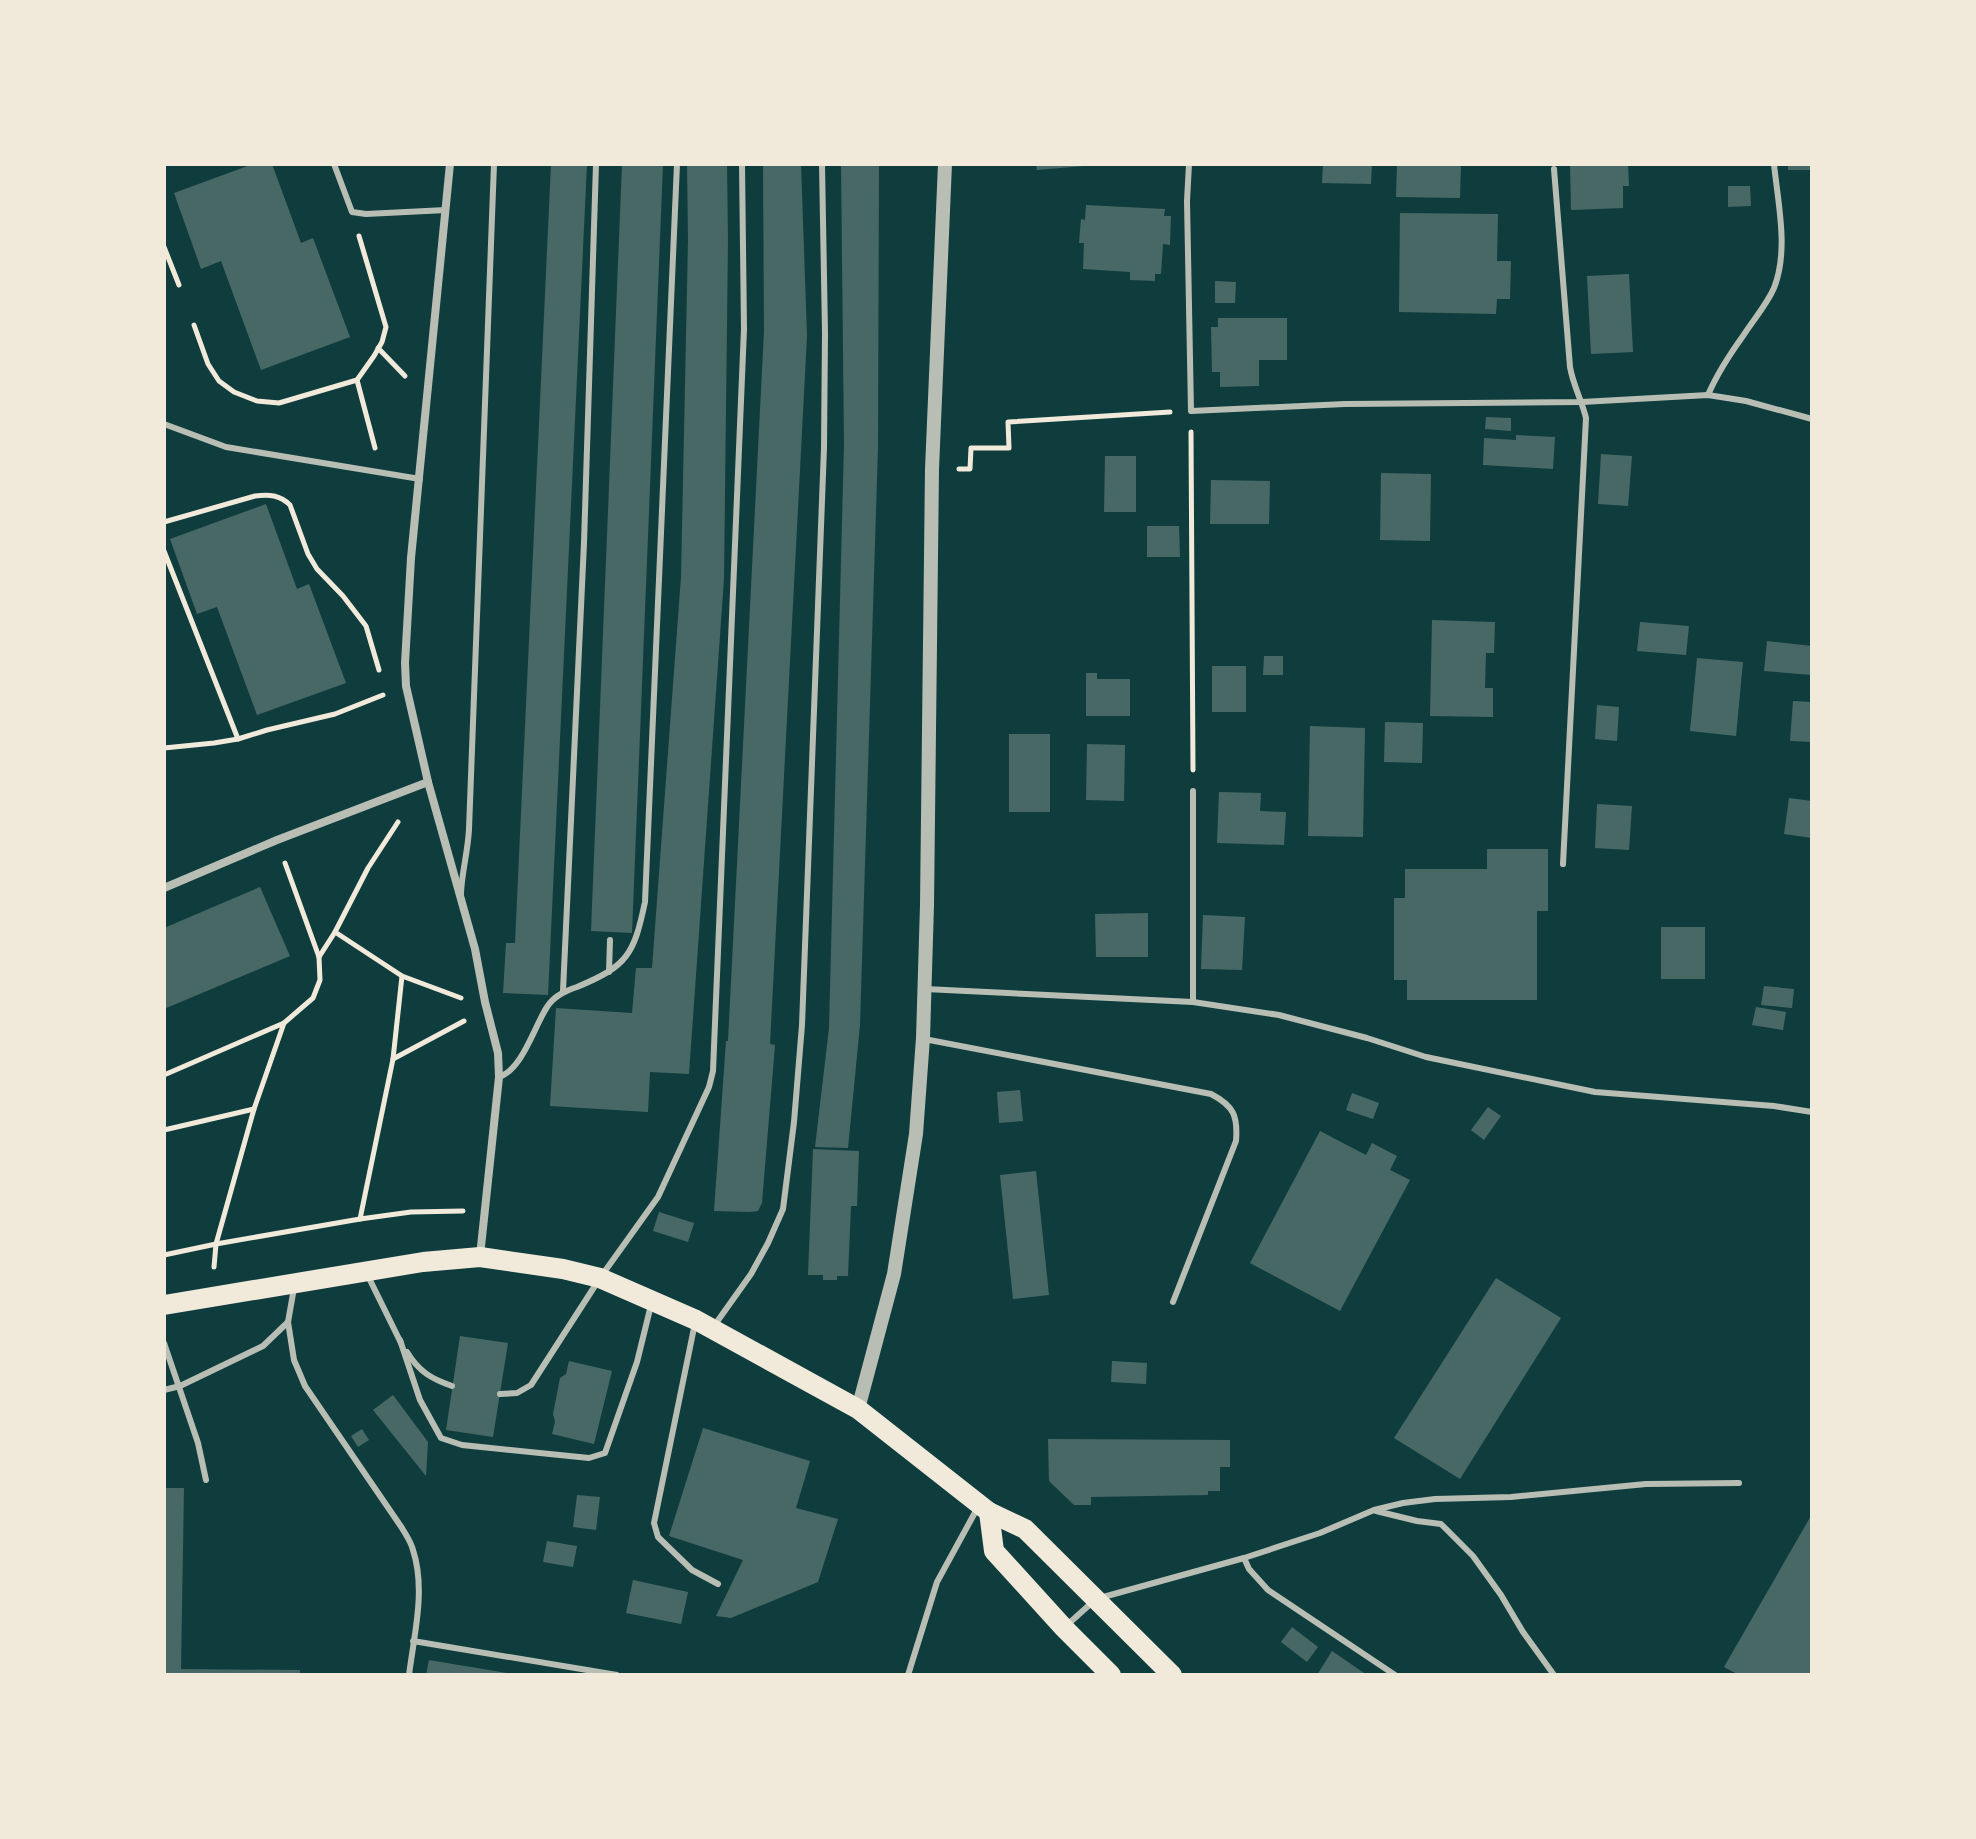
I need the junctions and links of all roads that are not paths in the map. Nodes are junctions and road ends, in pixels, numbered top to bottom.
1 (334, 164) edge
2 (450, 164) edge
3 (494, 164) edge
4 (596, 164) edge
5 (677, 164) edge
6 (742, 164) edge
7 (822, 164) edge
8 (945, 164) edge
9 (1189, 164) edge
10 (1774, 164) edge
11 (1554, 169) dead end
12 (446, 210) junction
13 (1708, 395) junction
14 (1582, 402) junction
15 (1812, 419) edge
16 (164, 424) edge
17 (420, 479) junction
18 (428, 782) junction
19 (1193, 791) road end
20 (1563, 864) dead end
21 (164, 888) edge
22 (461, 901) junction
23 (610, 940) dead end
24 (609, 972) junction
25 (925, 989) junction
26 (563, 991) junction
27 (1193, 1002) junction
28 (923, 1038) junction
29 (499, 1077) junction
30 (1812, 1112) edge
31 (480, 1257) junction
32 (366, 1271) junction
33 (600, 1278) junction
34 (295, 1283) junction
35 (652, 1301) junction
36 (1173, 1302) dead end
37 (164, 1305) edge
38 (288, 1322) junction
39 (704, 1324) junction
40 (400, 1340) junction
41 (164, 1343) edge
42 (180, 1386) junction
43 (452, 1386) dead end
44 (164, 1390) edge
45 (500, 1394) dead end
46 (858, 1409) junction
47 (206, 1480) dead end
48 (1739, 1483) dead end
49 (984, 1508) junction
50 (1374, 1510) junction
51 (1244, 1558) junction
52 (718, 1584) dead end
53 (1096, 1599) junction
54 (1064, 1628) junction
55 (413, 1641) junction
56 (409, 1675) edge
57 (617, 1675) edge
58 (908, 1675) edge
59 (1111, 1675) edge
60 (1172, 1675) edge
61 (1395, 1675) edge
62 (1554, 1675) edge

1 - 12 lane
2 - 12 street
3 - 22 lane
4 - 26 lane
5 - 24 lane
6 - 33 lane
7 - 39 lane
8 - 25 street
9 - 14 lane
10 - 13 lane
11 - 14 lane
12 - 17 street
13 - 14 lane
13 - 15 lane
14 - 20 lane
16 - 17 lane
17 - 18 street
18 - 21 street
18 - 22 street
19 - 27 lane
22 - 29 street
23 - 24 lane
24 - 26 lane
25 - 27 lane
25 - 28 street
26 - 29 lane
27 - 30 lane
28 - 36 lane
28 - 46 street
29 - 31 street
31 - 32 main road
31 - 33 main road
32 - 34 main road
32 - 40 lane
33 - 35 main road
33 - 45 lane
34 - 37 main road
34 - 38 lane
35 - 39 main road
35 - 40 lane
38 - 42 lane
38 - 55 lane
39 - 46 main road
39 - 52 lane
40 - 43 lane
41 - 42 lane
42 - 44 lane
42 - 47 lane
46 - 49 main road
48 - 50 lane
49 - 53 main road
49 - 54 main road
49 - 58 lane
50 - 51 lane
50 - 62 lane
51 - 53 lane
51 - 61 lane
53 - 54 lane
53 - 60 main road
54 - 59 main road
55 - 56 lane
55 - 57 lane

